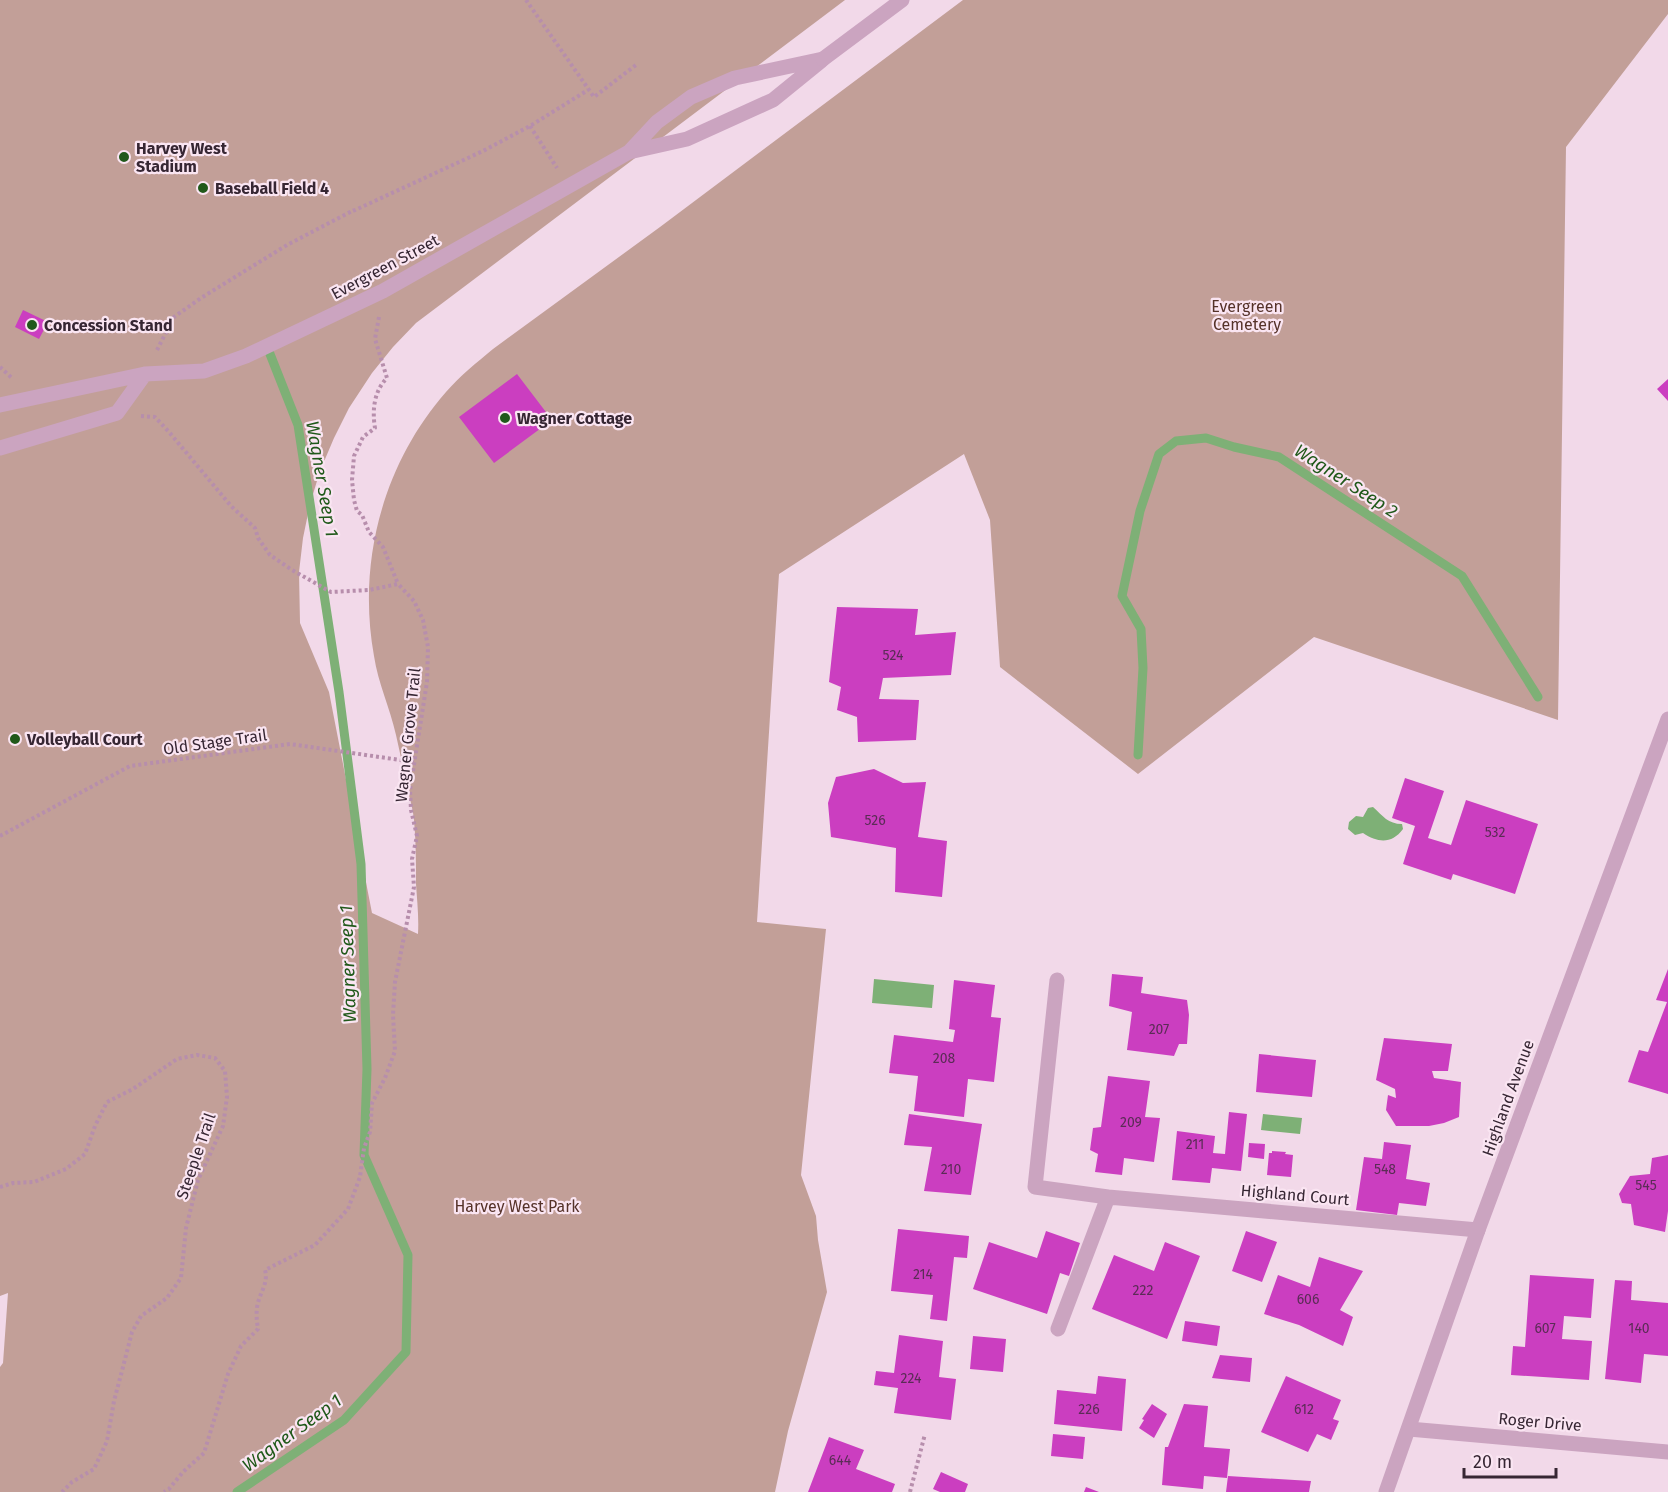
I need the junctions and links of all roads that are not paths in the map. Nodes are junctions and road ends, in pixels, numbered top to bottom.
1 (902, 0) edge
2 (823, 60) junction
3 (629, 152) junction
4 (144, 374) junction
5 (0, 405) edge
6 (0, 448) edge
7 (1668, 719) edge
8 (1057, 980) dead end
9 (1108, 1197) junction
10 (1478, 1230) junction
11 (1058, 1329) dead end
12 (1409, 1429) junction
13 (1668, 1452) edge
14 (1386, 1492) edge

1 - 2 street, Evergreen Street
2 - 3 street, Evergreen Street
2 - 3 street, Evergreen Street
3 - 4 street, Evergreen Street
4 - 5 street, Evergreen Street
4 - 6 street
7 - 10 street, Highland Avenue
8 - 9 street, Highland Court
9 - 10 street, Highland Court
9 - 11 street
10 - 12 street, Highland Avenue
12 - 13 street, Roger Drive
12 - 14 street, Highland Avenue

